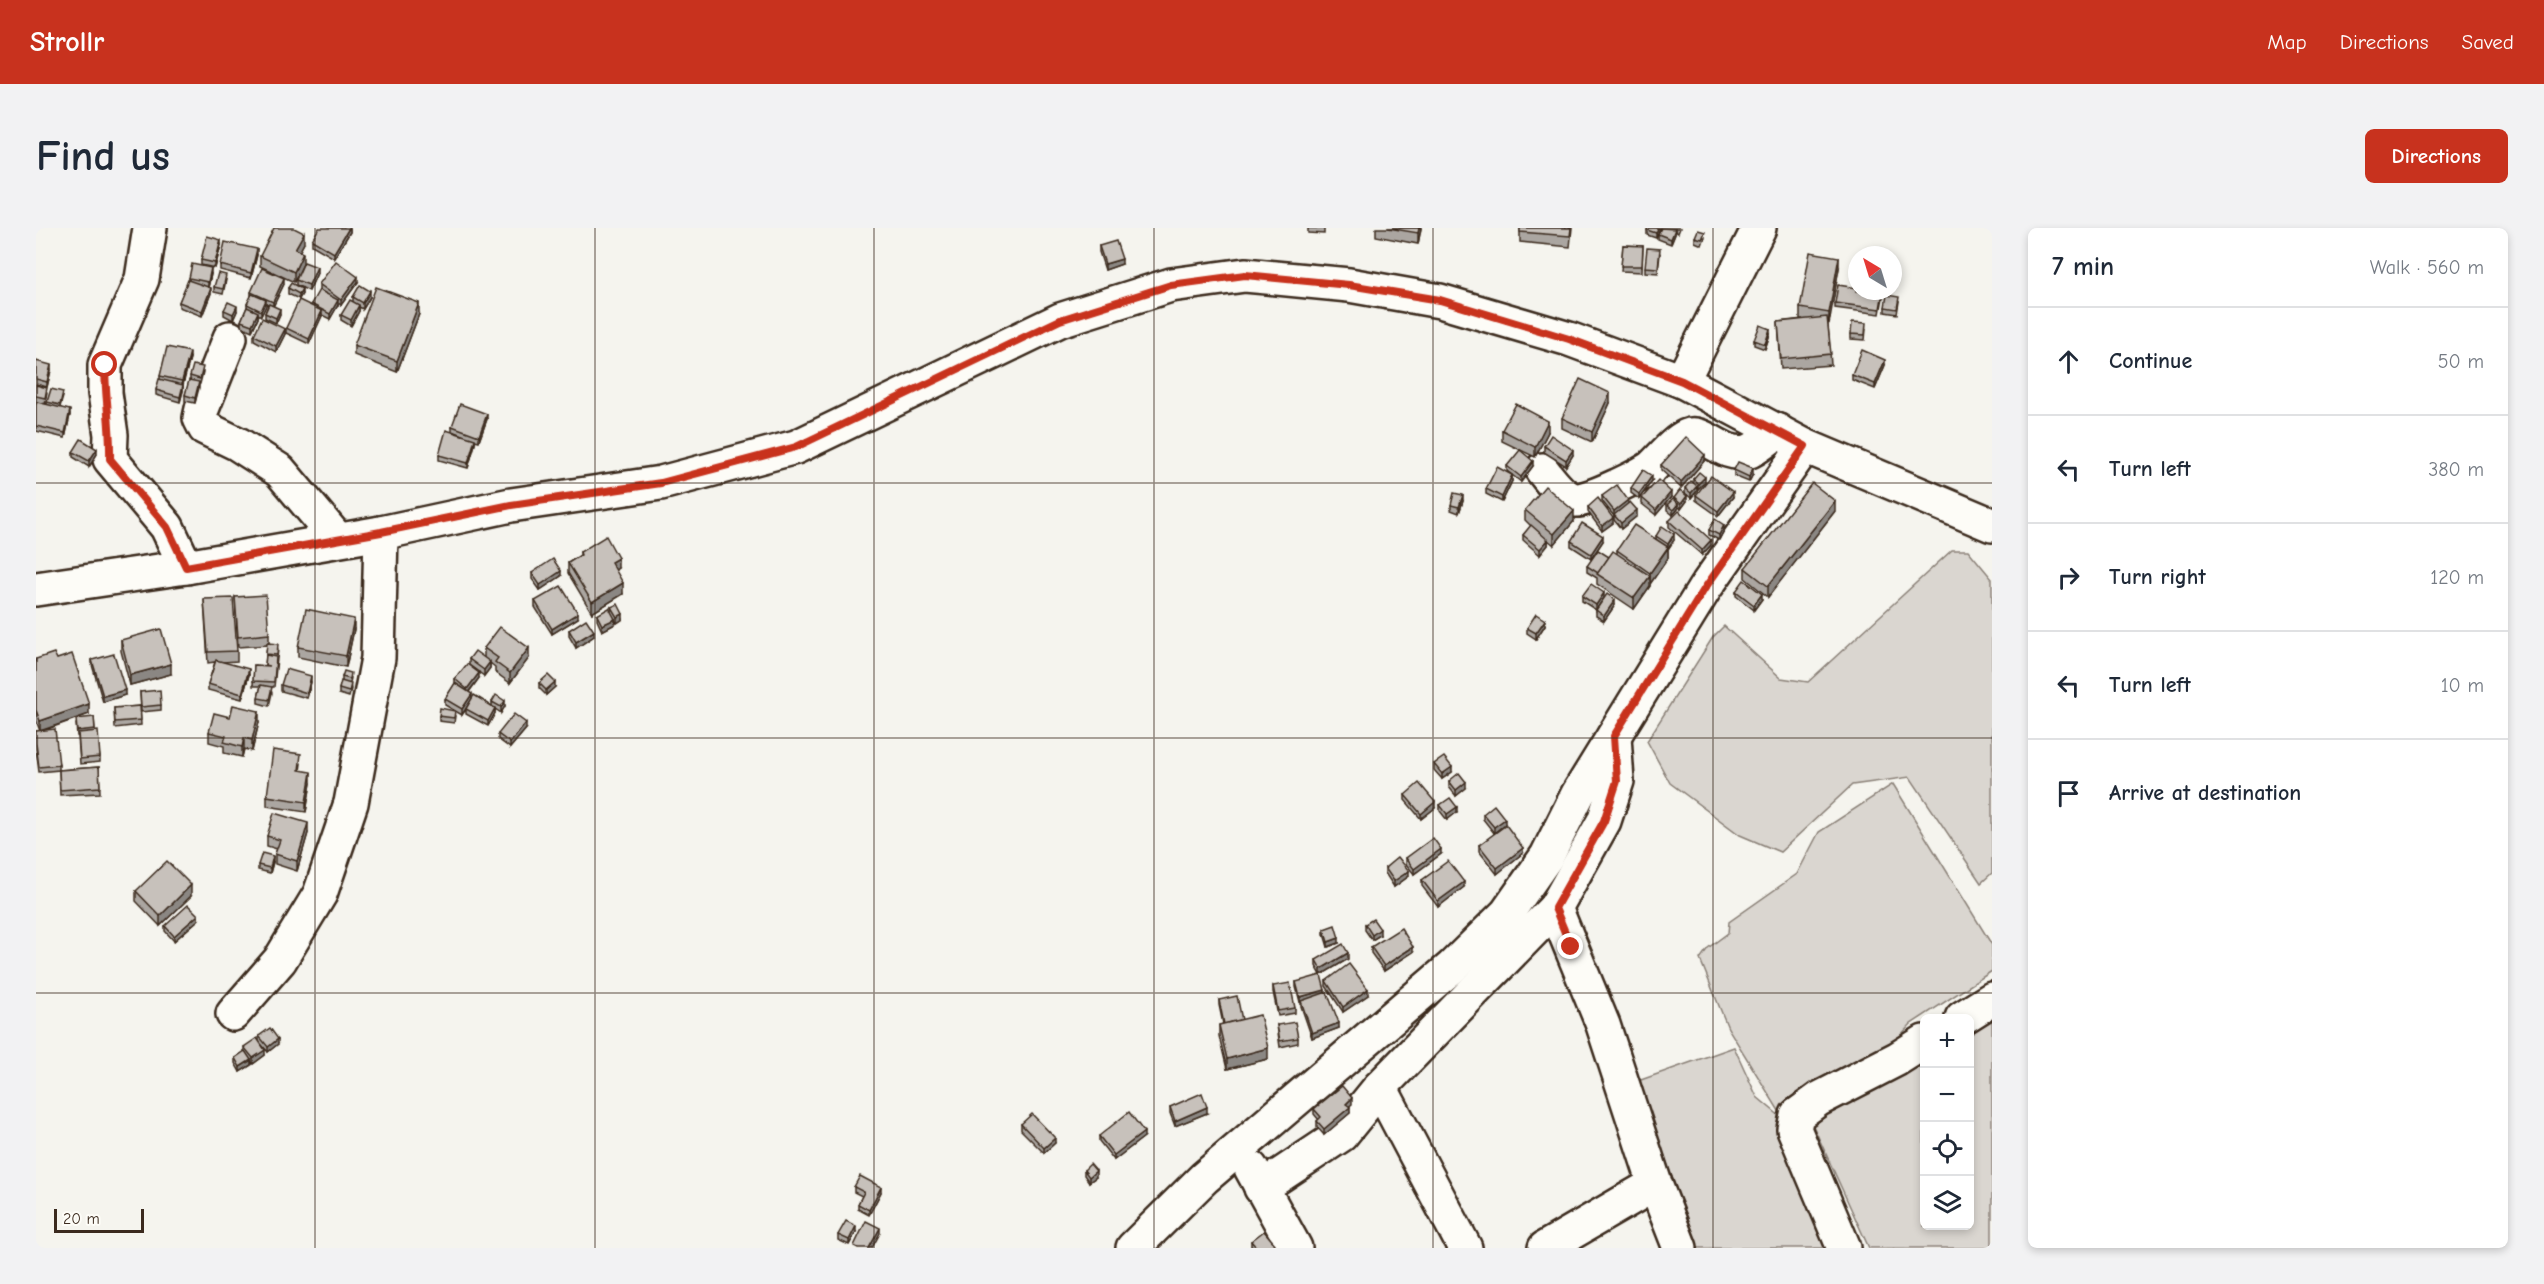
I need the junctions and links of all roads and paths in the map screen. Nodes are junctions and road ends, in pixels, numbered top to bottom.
1 (150, 228) edge
2 (1759, 228) edge
3 (230, 338) dead end
4 (1682, 381) junction
5 (1792, 439) junction
6 (1542, 470) dead end
7 (1992, 525) edge
8 (381, 532) junction
9 (338, 540) junction
10 (186, 567) junction
11 (36, 589) edge
12 (1614, 736) junction
13 (1555, 908) junction
14 (1992, 999) edge
15 (233, 1014) dead end
16 (1968, 1014) edge
17 (1920, 1045) edge
18 (1380, 1087) junction
19 (1240, 1148) junction
20 (1656, 1184) junction
21 (1262, 1188) junction
22 (1133, 1248) edge
23 (1295, 1248) edge
24 (1465, 1248) edge
25 (1545, 1248) edge
26 (1680, 1248) edge
27 (1844, 1248) edge

1 - 10 street
2 - 4 street
3 - 9 street
4 - 5 street
4 - 8 street
5 - 6 street
5 - 7 street
5 - 12 street
8 - 9 street
8 - 15 street
9 - 10 street
10 - 11 street
12 - 13 street
12 - 19 street
13 - 18 street
13 - 20 street
14 - 16 street
17 - 27 street
18 - 21 street
18 - 24 street
19 - 21 street
19 - 22 street
20 - 25 street
20 - 26 street
21 - 23 street

